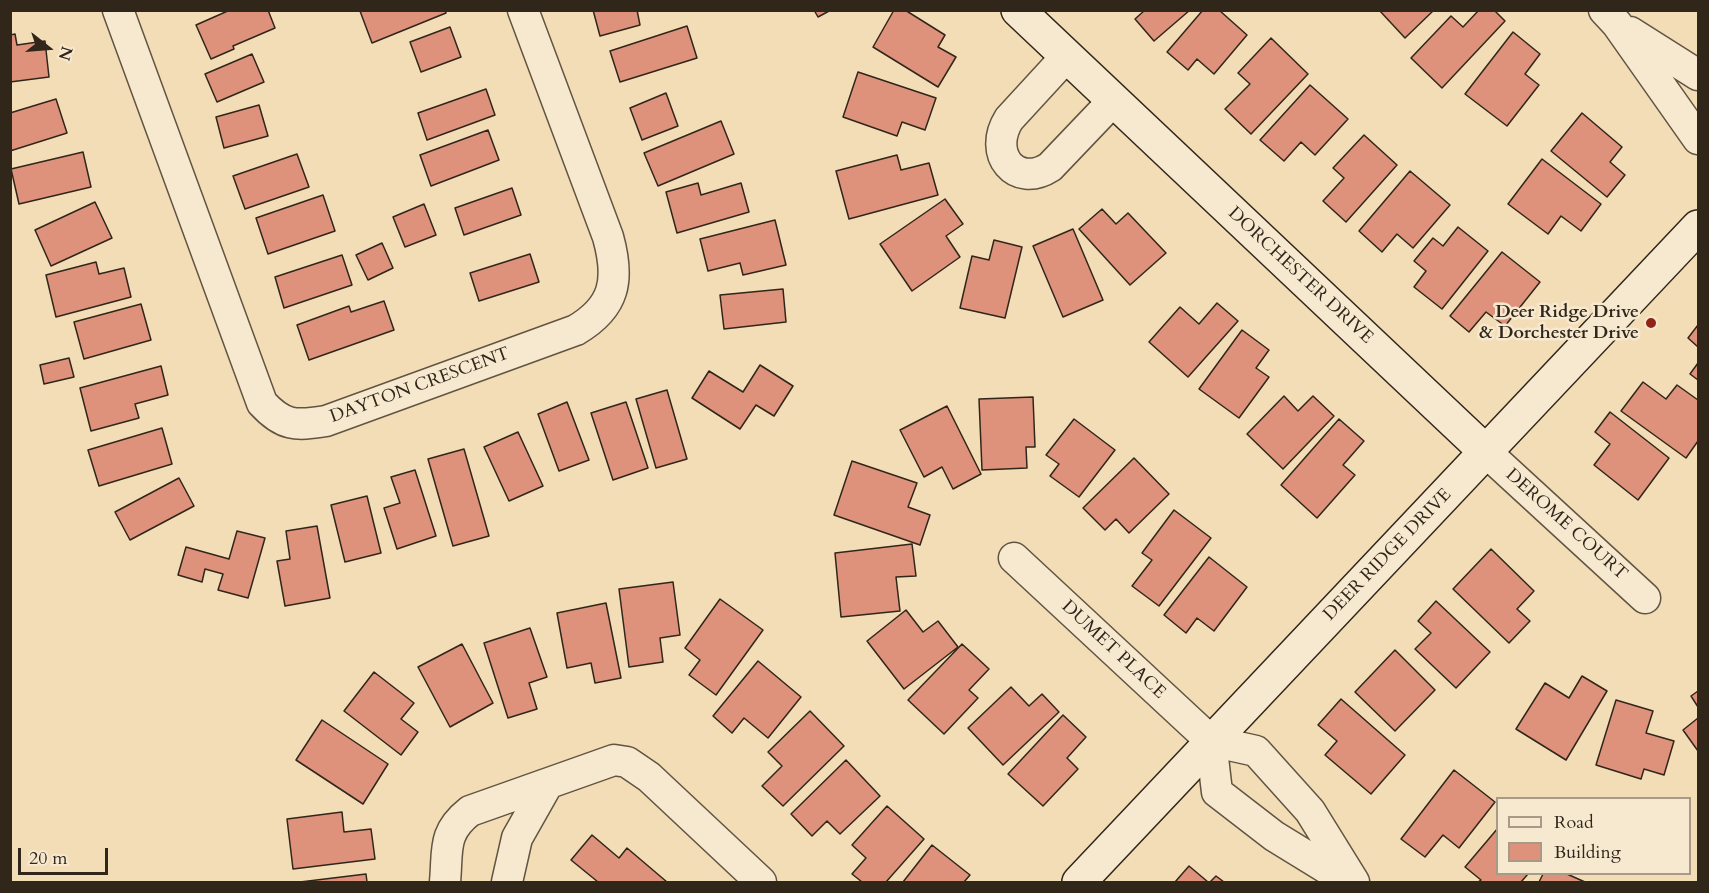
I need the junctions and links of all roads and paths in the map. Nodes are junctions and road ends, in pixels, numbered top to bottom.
1 (118, 10) edge
2 (523, 10) edge
3 (1018, 10) edge
4 (1611, 17) edge
5 (1066, 57) junction
6 (1698, 75) edge
7 (1113, 101) junction
8 (1698, 139) edge
9 (1698, 228) edge
10 (1486, 452) junction
11 (1014, 558) dead end
12 (1645, 598) dead end
13 (1212, 741) junction
14 (547, 784) junction
15 (445, 882) edge
16 (507, 882) edge
17 (761, 882) edge
18 (1078, 882) edge
19 (1348, 882) edge
20 (1355, 882) edge

1 - 2 street, DAYTON CRESCENT
3 - 5 street, DORCHESTER DRIVE
4 - 6 street
4 - 8 street
5 - 7 street, DORCHESTER DRIVE
5 - 7 street
7 - 10 street, DORCHESTER DRIVE
9 - 10 street, DEER RIDGE DRIVE
10 - 12 street, DEROME COURT
10 - 13 street, DEER RIDGE DRIVE
11 - 13 street, DUMET PLACE
13 - 18 street, DEER RIDGE DRIVE
13 - 19 street
13 - 20 street
14 - 15 street
14 - 16 street
14 - 17 street

